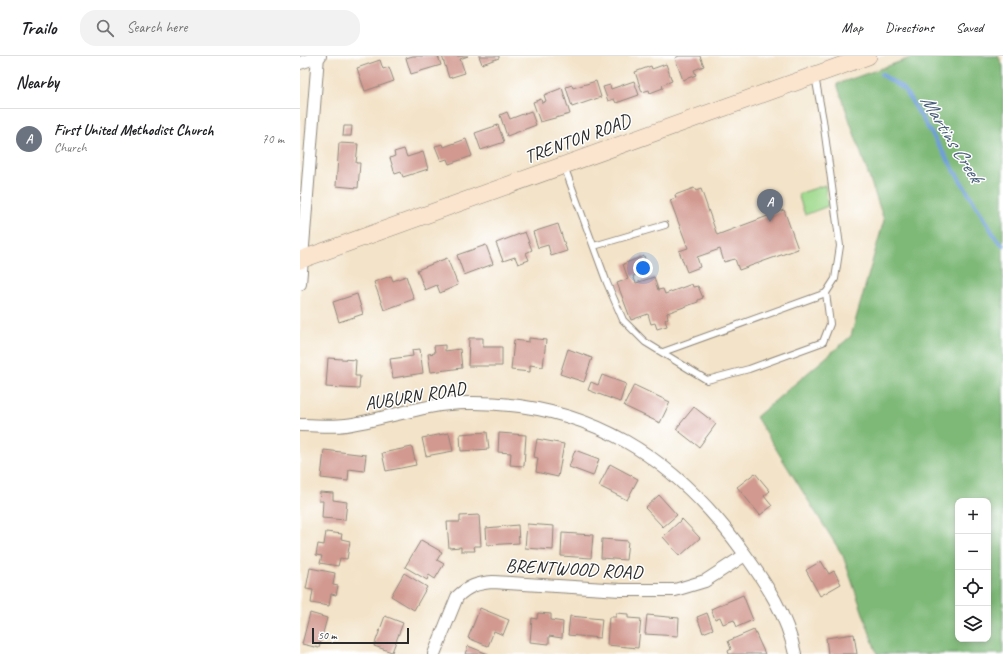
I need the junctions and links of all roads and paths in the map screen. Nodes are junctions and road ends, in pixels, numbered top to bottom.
1 (318, 56) edge
2 (868, 56) edge
3 (300, 63) edge
4 (815, 75) junction
5 (564, 165) junction
6 (665, 225) dead end
7 (594, 246) junction
8 (301, 259) edge
9 (300, 284) edge
10 (826, 293) junction
11 (663, 352) junction
12 (300, 425) edge
13 (745, 555) junction
14 (434, 654) edge
15 (795, 654) edge

1 - 3 street
1 - 8 street
2 - 4 main road, TRENTON ROAD
4 - 5 main road, TRENTON ROAD
4 - 10 lane
5 - 7 lane
5 - 8 main road, TRENTON ROAD
6 - 7 lane
7 - 11 lane
8 - 9 street
10 - 11 lane
10 - 11 lane
12 - 13 street, AUBURN ROAD
13 - 14 street, BRENTWOOD ROAD
13 - 15 street, AUBURN ROAD

